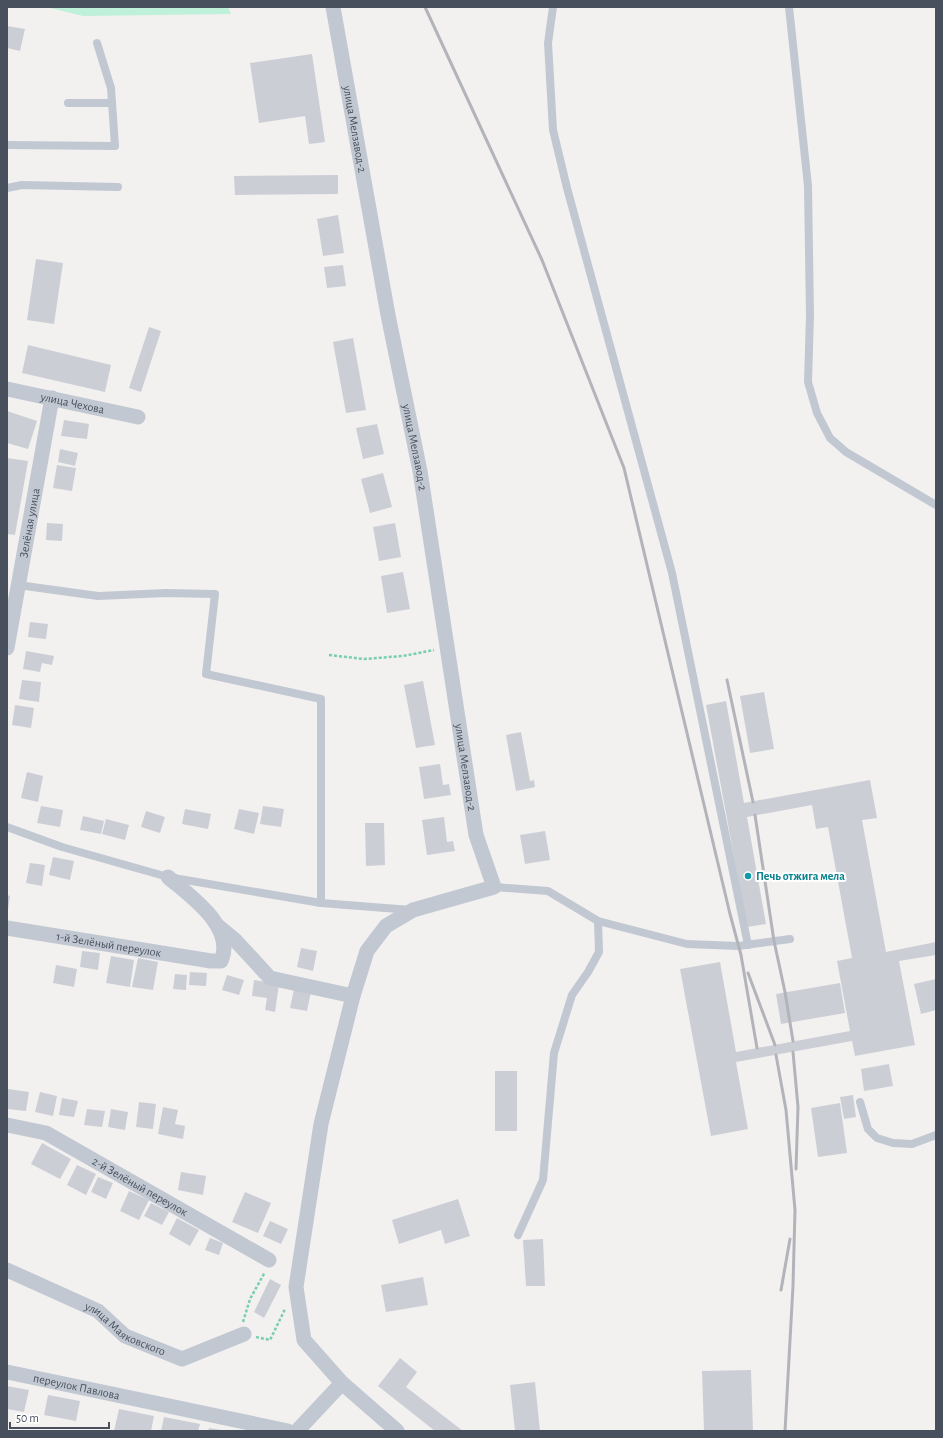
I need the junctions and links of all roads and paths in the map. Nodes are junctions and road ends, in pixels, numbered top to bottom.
1 (333, 7) edge
2 (553, 7) edge
3 (789, 7) edge
4 (98, 43) dead end
5 (68, 103) dead end
6 (112, 103) junction
7 (7, 145) edge
8 (118, 187) dead end
9 (7, 188) edge
10 (7, 389) edge
11 (52, 398) junction
12 (138, 417) dead end
13 (936, 505) edge
14 (18, 585) junction
15 (7, 648) edge
16 (448, 650) junction
17 (329, 655) dead end
18 (7, 827) edge
19 (168, 877) junction
20 (494, 888) junction
21 (321, 903) junction
22 (413, 910) junction
23 (598, 921) junction
24 (216, 924) junction
25 (7, 928) edge
26 (790, 939) dead end
27 (748, 945) junction
28 (352, 996) junction
29 (860, 1102) dead end
30 (7, 1125) edge
31 (936, 1135) edge
32 (518, 1235) dead end
33 (269, 1260) joint
34 (7, 1270) edge
35 (286, 1307) dead end
36 (244, 1334) junction
37 (7, 1372) edge
38 (342, 1383) junction
39 (288, 1431) edge
40 (297, 1431) edge
41 (397, 1431) edge

1 - 16 street, улица Мелзавод-2
2 - 27 lane
3 - 13 lane
4 - 6 lane
5 - 6 lane
6 - 7 lane
8 - 9 lane
10 - 11 street, улица Чехова
11 - 12 street, улица Чехова
11 - 14 street, Зелёная улица
14 - 15 street, Зелёная улица
14 - 21 lane
16 - 17 path
16 - 20 street, улица Мелзавод-2
18 - 19 lane
19 - 21 lane
19 - 24 street
20 - 22 street
20 - 23 lane
21 - 22 lane
22 - 28 street
23 - 27 lane
23 - 32 lane
24 - 25 street, 1-й Зелёный переулок
24 - 28 street
26 - 27 lane
28 - 38 street
29 - 31 lane
30 - 33 street, 2-й Зелёный переулок
33 - 36 path
34 - 36 street, улица Маяковского
35 - 36 path
37 - 39 street, переулок Павлова
38 - 40 street
38 - 41 street

